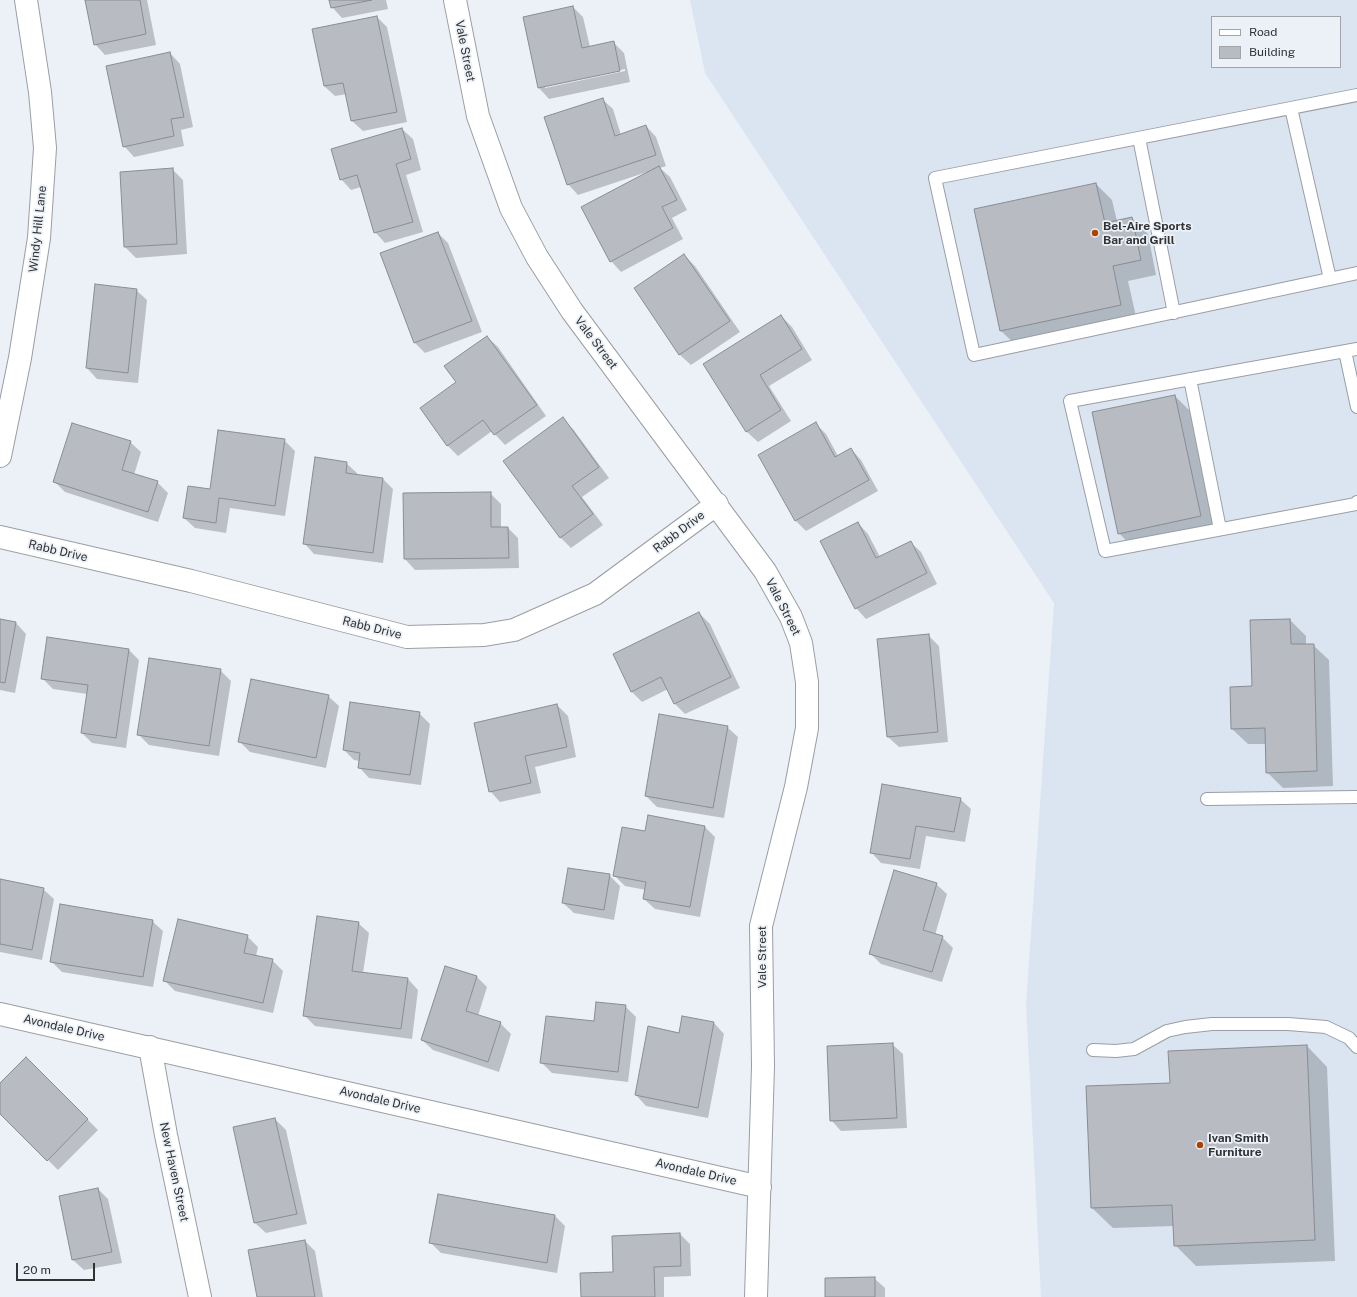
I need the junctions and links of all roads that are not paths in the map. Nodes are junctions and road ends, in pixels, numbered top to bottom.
1 (26, 0) edge
2 (455, 0) edge
3 (1357, 95) edge
4 (1291, 108) junction
5 (1139, 138) junction
6 (1357, 273) edge
7 (1330, 279) junction
8 (1174, 313) junction
9 (1357, 349) edge
10 (1345, 351) junction
11 (1190, 379) junction
12 (1357, 407) edge
13 (0, 456) edge
14 (1357, 502) edge
15 (717, 504) junction
16 (1220, 530) junction
17 (0, 537) edge
18 (1357, 797) edge
19 (1207, 799) dead end
20 (0, 1014) edge
21 (150, 1047) junction
22 (1357, 1047) edge
23 (1093, 1050) dead end
24 (760, 1186) junction
25 (200, 1297) edge
26 (756, 1297) edge

1 - 13 street, Windy Hill Lane
2 - 15 street, Vale Street
3 - 4 lane
4 - 5 lane
4 - 7 lane
5 - 8 lane
5 - 8 lane
6 - 7 lane
7 - 8 lane
9 - 10 lane
10 - 11 lane
10 - 12 lane
11 - 16 lane
11 - 16 lane
14 - 16 lane
15 - 17 street, Rabb Drive
15 - 24 street, Vale Street
18 - 19 lane
20 - 21 street, Avondale Drive
21 - 24 street, Avondale Drive
21 - 25 street, New Haven Street
22 - 23 lane
24 - 26 street, Vale Street

